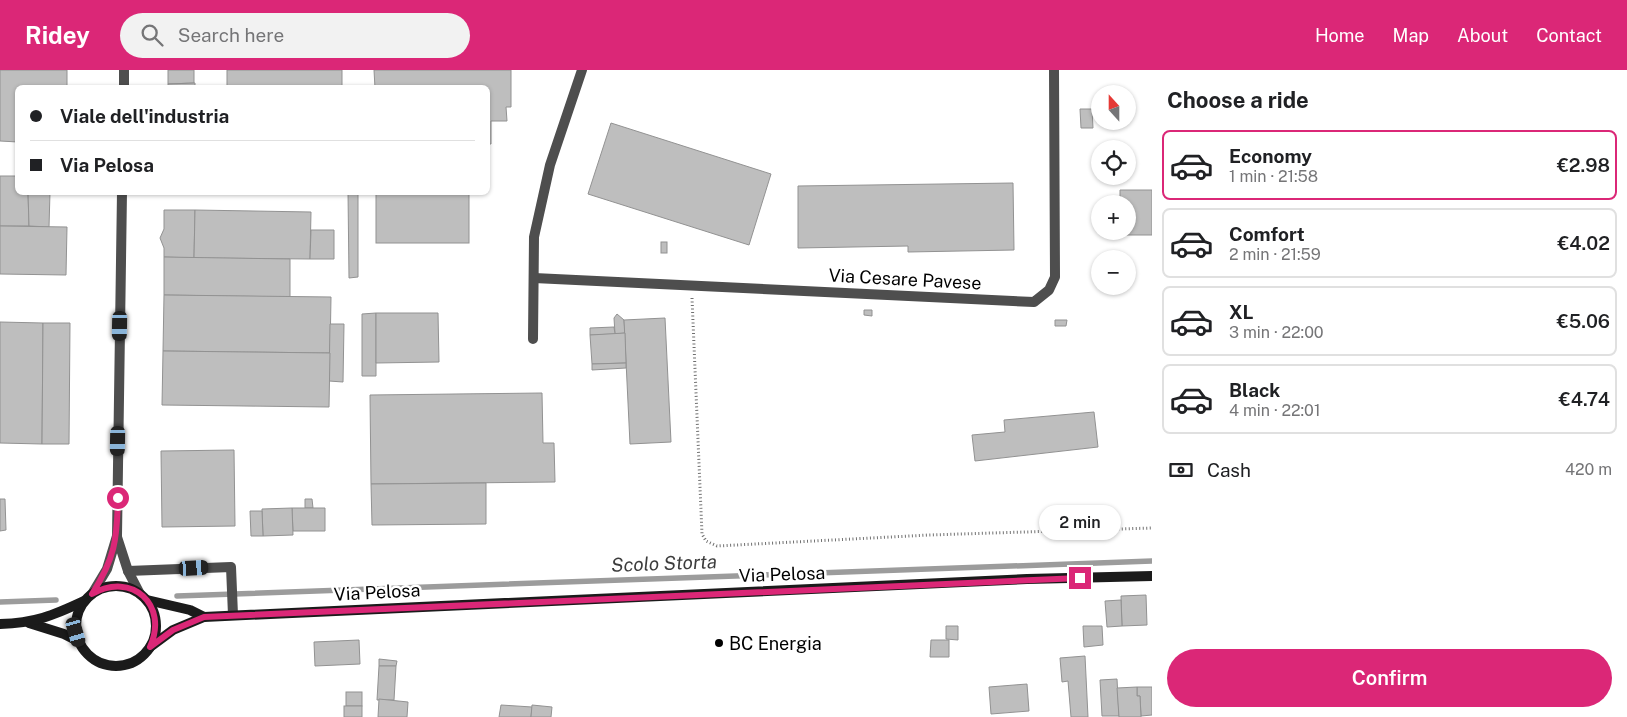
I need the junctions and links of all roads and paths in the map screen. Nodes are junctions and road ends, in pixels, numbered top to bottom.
1 (124, 70) edge
2 (582, 70) edge
3 (1054, 70) edge
4 (124, 85) edge
5 (122, 195) edge
6 (534, 278) junction
7 (691, 284) junction
8 (534, 339) dead end
9 (1152, 528) edge
10 (117, 536) junction
11 (128, 571) junction
12 (1152, 576) edge
13 (143, 597) junction
14 (88, 598) junction
15 (233, 615) junction
16 (204, 617) junction
17 (29, 623) junction
18 (0, 624) edge
19 (80, 642) junction
20 (150, 647) junction

1 - 4 street
2 - 6 street
3 - 7 street, Via Cesare Pavese
5 - 10 street
6 - 7 street, Via Cesare Pavese
6 - 8 street
7 - 9 path
10 - 11 street
10 - 14 street
11 - 13 street
11 - 15 street
12 - 15 main road, Via Pelosa
13 - 14 main road, Via Pelosa
13 - 16 main road, Via Pelosa
13 - 20 main road
14 - 17 main road, Via Pelosa
14 - 19 main road
15 - 16 main road, Via Pelosa
16 - 20 main road, Via Pelosa
17 - 18 main road, Via Pelosa
17 - 19 main road, Via Pelosa
19 - 20 main road, Via Pelosa

